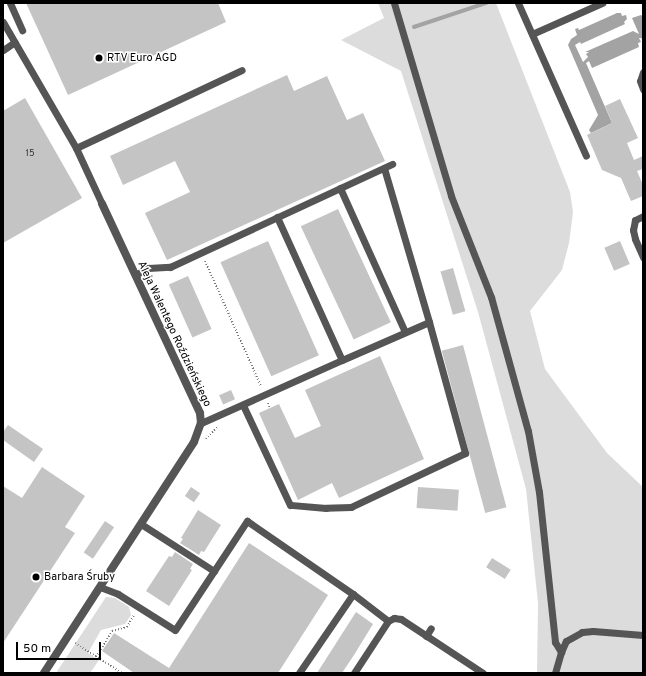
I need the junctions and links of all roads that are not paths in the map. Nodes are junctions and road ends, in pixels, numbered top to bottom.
1 (10, 3) edge
2 (394, 3) edge
3 (518, 3) edge
4 (602, 3) edge
5 (3, 22) edge
6 (22, 30) dead end
7 (532, 34) junction
8 (15, 42) junction
9 (3, 50) edge
10 (242, 70) dead end
11 (643, 72) edge
12 (643, 89) edge
13 (76, 148) junction
14 (586, 156) dead end
15 (392, 164) dead end
16 (384, 168) junction
17 (340, 188) junction
18 (102, 204) joint
19 (643, 216) edge
20 (277, 217) junction
21 (643, 257) edge
22 (135, 274) junction
23 (429, 322) junction
24 (405, 332) junction
25 (342, 360) junction
26 (243, 405) junction
27 (201, 423) junction
28 (141, 524) junction
29 (214, 571) junction
30 (100, 587) junction
31 (353, 594) junction
32 (388, 621) junction
33 (431, 628) dead end
34 (643, 635) edge
35 (426, 636) junction
36 (561, 652) junction
37 (44, 673) edge
38 (300, 673) edge
39 (354, 673) edge
40 (483, 673) edge
41 (555, 673) edge

1 - 6 lane
2 - 36 lane
3 - 7 lane
4 - 7 lane
5 - 8 lane
7 - 14 lane
8 - 9 lane
8 - 13 lane
10 - 13 lane
11 - 12 lane
13 - 18 lane
15 - 16 lane
16 - 17 lane
16 - 23 lane
17 - 20 lane
17 - 24 lane
18 - 22 street, Aleja Walentego Roździeńskiego
19 - 21 lane
20 - 22 lane
20 - 25 lane
22 - 27 street, Aleja Walentego Roździeńskiego
23 - 24 lane
23 - 26 lane
24 - 25 lane
25 - 26 lane
26 - 27 lane
27 - 28 street, Aleja Walentego Roździeńskiego
28 - 29 lane
28 - 30 street, Aleja Walentego Roździeńskiego
29 - 30 lane
29 - 31 lane
30 - 37 street, Aleja Walentego Roździeńskiego
31 - 32 lane
31 - 38 lane
32 - 35 lane
32 - 39 lane
33 - 35 lane
34 - 36 lane
35 - 40 lane
36 - 41 lane

